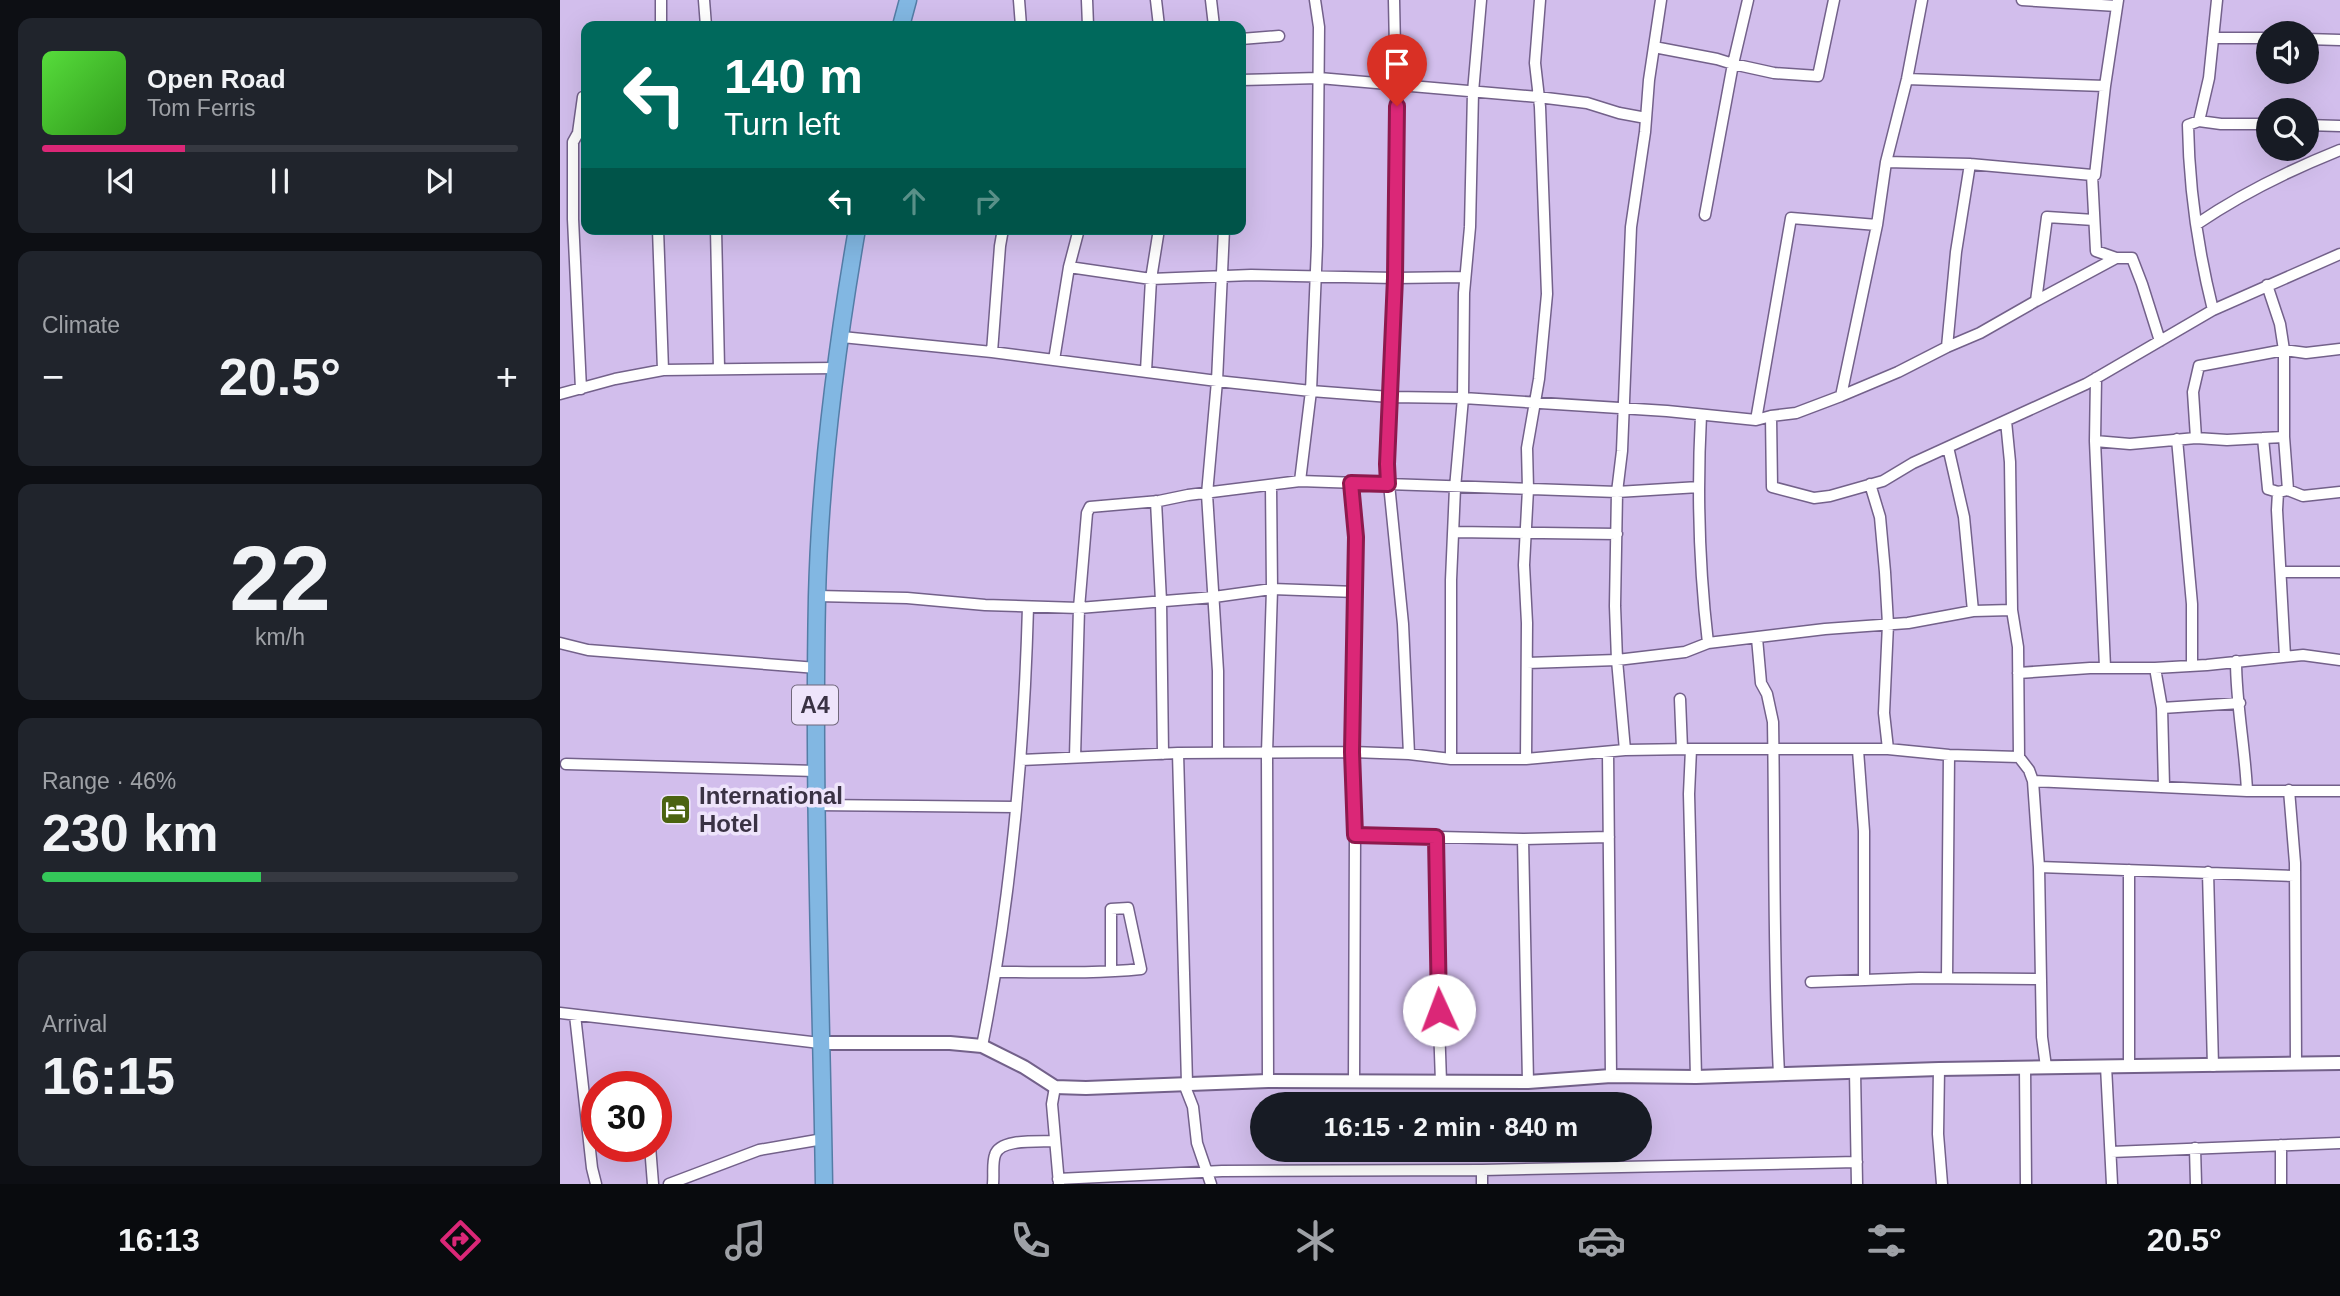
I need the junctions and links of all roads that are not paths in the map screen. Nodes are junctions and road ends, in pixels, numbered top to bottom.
1 (661, 0) edge
2 (704, 0) edge
3 (908, 0) edge
4 (1019, 0) edge
5 (1087, 0) edge
6 (1156, 0) edge
7 (1211, 0) edge
8 (1315, 0) edge
9 (1394, 0) edge
10 (1481, 0) edge
11 (1540, 0) edge
12 (1661, 0) edge
13 (1748, 0) edge
14 (1834, 0) edge
15 (1922, 0) edge
16 (2022, 0) edge
17 (2217, 0) edge
18 (2118, 3) edge
19 (661, 21) edge
20 (706, 21) edge
21 (902, 21) edge
22 (1021, 21) edge
23 (1088, 21) edge
24 (1158, 21) edge
25 (1213, 21) edge
26 (1279, 36) dead end
27 (2213, 38) junction
28 (2256, 38) edge
29 (1246, 39) edge
30 (2319, 39) edge
31 (2340, 40) edge
32 (1654, 47) junction
33 (1733, 64) junction
34 (1319, 78) junction
35 (1907, 79) junction
36 (1246, 80) edge
37 (1397, 85) junction
38 (2105, 86) junction
39 (1473, 92) junction
40 (1538, 97) junction
41 (581, 112) edge
42 (1646, 118) junction
43 (2199, 121) junction
44 (2256, 124) edge
45 (2319, 125) edge
46 (2340, 126) edge
47 (2340, 150) edge
48 (1886, 163) junction
49 (1970, 164) junction
50 (2092, 175) junction
51 (1705, 215) dead end
52 (2094, 220) junction
53 (2197, 224) junction
54 (1877, 225) junction
55 (658, 235) edge
56 (716, 235) edge
57 (856, 235) edge
58 (1002, 235) edge
59 (1077, 235) edge
60 (1158, 235) edge
61 (1224, 235) edge
62 (2340, 254) edge
63 (2116, 258) junction
64 (1069, 267) junction
65 (1316, 275) junction
66 (1223, 276) junction
67 (1465, 277) junction
68 (1395, 278) junction
69 (1152, 279) junction
70 (2267, 285) junction
71 (2036, 300) junction
72 (2213, 310) junction
73 (842, 337) junction
74 (2160, 341) junction
75 (1947, 347) junction
76 (2340, 349) edge
77 (2284, 351) junction
78 (992, 352) junction
79 (1054, 360) junction
80 (719, 368) junction
81 (836, 368) junction
82 (663, 370) junction
83 (1146, 371) junction
84 (2096, 378) junction
85 (1217, 381) junction
86 (581, 390) junction
87 (1311, 391) junction
88 (560, 394) edge
89 (1841, 396) junction
90 (1391, 397) junction
91 (1463, 398) junction
92 (1534, 404) junction
93 (1624, 409) junction
94 (1701, 415) junction
95 (1771, 416) junction
96 (1756, 420) junction
97 (2006, 421) junction
98 (2284, 437) junction
99 (2196, 438) junction
100 (2263, 438) junction
101 (2177, 439) junction
102 (2095, 441) junction
103 (1948, 447) junction
104 (1300, 481) junction
105 (1351, 483) junction
106 (1388, 484) junction
107 (1870, 484) junction
108 (1271, 485) junction
109 (1699, 487) junction
110 (1455, 488) junction
111 (1528, 489) junction
112 (2283, 491) junction
113 (1617, 492) junction
114 (2340, 492) edge
115 (1207, 494) junction
116 (1156, 501) junction
117 (1454, 532) junction
118 (1526, 534) junction
119 (1617, 534) junction
120 (2281, 572) junction
121 (2340, 572) edge
122 (1272, 589) junction
123 (1356, 593) junction
124 (817, 596) junction
125 (1214, 597) junction
126 (1161, 601) junction
127 (1028, 607) junction
128 (1079, 608) junction
129 (2012, 610) junction
130 (1973, 611) junction
131 (1888, 624) junction
132 (1757, 638) junction
133 (560, 643) edge
134 (1708, 643) junction
135 (2285, 656) junction
136 (1617, 660) junction
137 (2340, 660) edge
138 (2236, 661) junction
139 (1527, 663) junction
140 (2192, 665) junction
141 (2105, 667) junction
142 (817, 668) junction
143 (2155, 668) junction
144 (2018, 673) junction
145 (1680, 699) dead end
146 (2240, 703) junction
147 (2162, 708) junction
148 (1686, 749) junction
149 (1625, 750) junction
150 (1774, 750) junction
151 (1858, 750) junction
152 (1888, 750) junction
153 (1267, 752) junction
154 (1352, 752) junction
155 (1608, 752) junction
156 (1178, 753) junction
157 (1218, 753) junction
158 (1163, 754) junction
159 (1409, 754) junction
160 (1950, 755) junction
161 (1074, 757) junction
162 (2019, 758) junction
163 (1451, 759) junction
164 (1526, 759) junction
165 (1021, 760) junction
166 (566, 764) dead end
167 (816, 771) junction
168 (2033, 781) junction
169 (2164, 786) junction
170 (2247, 790) junction
171 (2289, 790) junction
172 (2340, 791) edge
173 (816, 805) junction
174 (1015, 807) junction
175 (1355, 835) junction
176 (1436, 837) junction
177 (1609, 837) junction
178 (1523, 839) junction
179 (2039, 867) junction
180 (2129, 870) junction
181 (2208, 872) junction
182 (2294, 876) junction
183 (1111, 971) junction
184 (997, 972) junction
185 (1948, 978) junction
186 (2041, 978) junction
187 (1864, 980) junction
188 (1811, 982) dead end
189 (560, 1013) edge
190 (575, 1015) junction
191 (820, 1043) junction
192 (982, 1046) junction
193 (2296, 1063) junction
194 (2340, 1063) edge
195 (2129, 1065) junction
196 (2106, 1066) junction
197 (2213, 1066) junction
198 (2046, 1067) junction
199 (2025, 1068) junction
200 (1939, 1069) junction
201 (1855, 1070) junction
202 (1779, 1074) junction
203 (1611, 1076) junction
204 (1696, 1077) junction
205 (1268, 1081) junction
206 (1354, 1081) junction
207 (1441, 1082) junction
208 (1528, 1082) junction
209 (1186, 1084) junction
210 (1055, 1087) junction
211 (824, 1139) junction
212 (1055, 1141) junction
213 (2340, 1143) edge
214 (2281, 1145) junction
215 (2195, 1148) junction
216 (2111, 1152) junction
217 (651, 1162) edge
218 (1857, 1162) junction
219 (1482, 1170) junction
220 (1207, 1171) junction
221 (702, 1179) edge
222 (1147, 1179) edge
223 (1058, 1181) edge
224 (596, 1184) edge
225 (653, 1184) edge
226 (669, 1184) edge
227 (824, 1184) edge
228 (993, 1184) edge
229 (1211, 1184) edge
230 (1482, 1184) edge
231 (1857, 1184) edge
232 (1942, 1184) edge
233 (2026, 1184) edge
234 (2112, 1184) edge
235 (2196, 1184) edge
236 (2281, 1184) edge

1 - 19 street
2 - 20 street
3 - 21 highway
4 - 22 street
5 - 23 street
6 - 24 street
7 - 25 street
8 - 34 street
9 - 37 street
10 - 39 street
11 - 40 street
12 - 32 street
13 - 33 street
14 - 33 street
15 - 35 street
16 - 18 street
17 - 27 street
18 - 38 street
26 - 29 street
27 - 28 street
27 - 43 street
30 - 31 street
32 - 33 street
32 - 42 street
33 - 51 street
34 - 36 street
34 - 37 street
34 - 65 street
35 - 38 street
35 - 48 street
37 - 39 street
37 - 68 street
38 - 50 street
39 - 40 street
39 - 67 street
40 - 42 street
40 - 92 street
41 - 86 street
42 - 93 street
43 - 44 street
43 - 53 street
45 - 46 street
47 - 53 street
48 - 49 street
48 - 54 street
49 - 50 street
49 - 75 street
50 - 52 street
52 - 63 street
52 - 71 street
53 - 72 street
54 - 89 street
54 - 96 street
55 - 82 street
56 - 80 street
57 - 73 highway, A4
58 - 78 street
59 - 64 street
60 - 69 street
61 - 66 street
62 - 70 street
63 - 71 street
63 - 74 street
64 - 69 street
64 - 79 street
65 - 66 street
65 - 68 street
65 - 87 street
66 - 69 street
66 - 85 street
67 - 68 street
67 - 91 street
68 - 90 street
69 - 83 street
70 - 72 street
70 - 77 street
71 - 75 street
72 - 74 street
73 - 78 street
73 - 81 highway, A4
74 - 84 street
75 - 89 street
76 - 77 street
77 - 98 street
77 - 99 street
78 - 79 street
79 - 83 street
80 - 81 street
80 - 82 street
81 - 124 highway, A4
82 - 86 street
83 - 85 street
84 - 97 street
84 - 102 street
85 - 87 street
85 - 115 street
86 - 88 street
87 - 90 street
87 - 104 street
89 - 95 street
90 - 91 street
90 - 106 street
91 - 92 street
91 - 110 street
92 - 93 street
92 - 111 street
93 - 94 street
93 - 113 street
94 - 96 street
94 - 109 street
95 - 96 street
95 - 107 street
97 - 103 street
97 - 129 street
98 - 100 street
98 - 112 street
99 - 100 street
99 - 101 street
100 - 112 street
101 - 102 street
101 - 140 street
102 - 141 street
103 - 107 street
103 - 130 street
104 - 105 street
104 - 108 street
105 - 106 street
105 - 123 street
106 - 110 street
106 - 159 street
107 - 131 street
108 - 115 street
108 - 122 street
109 - 113 street
109 - 134 street
110 - 111 street
110 - 117 street
111 - 113 street
111 - 118 street
112 - 114 street
112 - 120 street
113 - 119 street
115 - 116 street
115 - 125 street
116 - 126 street
116 - 128 street
117 - 118 street
117 - 163 street
118 - 119 street
118 - 139 street
119 - 136 street
120 - 121 street
120 - 135 street
122 - 123 street
122 - 125 street
122 - 153 street
123 - 154 street
124 - 127 street
124 - 142 highway, A4
125 - 126 street
125 - 157 street
126 - 128 street
126 - 158 street
127 - 128 street
127 - 165 street
128 - 161 street
129 - 130 street
129 - 144 street
130 - 131 street
131 - 132 street
131 - 152 street
132 - 134 street
132 - 150 street
133 - 142 street
134 - 136 street
135 - 137 street
135 - 138 street
136 - 139 street
136 - 149 street
138 - 140 street
138 - 146 street
139 - 164 street
140 - 143 street
141 - 143 street
141 - 144 street
142 - 167 highway, A4
143 - 147 street
144 - 162 street
145 - 148 street
146 - 147 street
146 - 170 street
147 - 169 street
148 - 149 street
148 - 150 street
148 - 204 street
149 - 155 street
150 - 151 street
150 - 202 street
151 - 152 street
151 - 187 street
152 - 160 street
153 - 154 street
153 - 157 street
153 - 205 street
154 - 159 street
154 - 175 street
155 - 164 street
155 - 177 street
156 - 157 street
156 - 158 street
156 - 209 street
158 - 161 street
159 - 163 street
160 - 162 street
160 - 185 street
161 - 165 street
162 - 168 street
163 - 164 street
165 - 174 street
166 - 167 street
167 - 173 highway, A4
168 - 169 street
168 - 179 street
169 - 170 street
170 - 171 street
171 - 172 street
171 - 182 street
173 - 174 street
173 - 191 highway, A4
174 - 184 street
175 - 176 street
175 - 206 street
176 - 178 street
176 - 207 street
177 - 178 street
177 - 203 street
178 - 208 street
179 - 180 street
179 - 186 street
180 - 181 street
180 - 195 street
181 - 182 street
181 - 197 street
182 - 193 street
183 - 183 street
183 - 184 street
184 - 192 street
185 - 186 street
185 - 187 street
186 - 198 street
187 - 188 street
189 - 190 street
190 - 191 street
190 - 224 street
191 - 192 street
191 - 211 highway, A4
192 - 210 street
193 - 194 street
193 - 197 street
195 - 196 street
195 - 197 street
196 - 198 street
196 - 216 street
198 - 199 street
199 - 200 street
199 - 233 street
200 - 201 street
200 - 232 street
201 - 202 street
201 - 218 street
202 - 204 street
203 - 204 street
203 - 208 street
205 - 206 street
205 - 209 street
206 - 207 street
207 - 208 street
209 - 210 street
209 - 220 street
210 - 212 street
211 - 221 street
211 - 227 highway, A4
212 - 223 street
212 - 228 street
213 - 214 street
214 - 215 street
214 - 236 street
215 - 216 street
215 - 235 street
216 - 234 street
217 - 225 street
218 - 219 street
218 - 231 street
219 - 220 street
219 - 230 street
220 - 222 street
220 - 229 street
221 - 226 street
222 - 223 street

